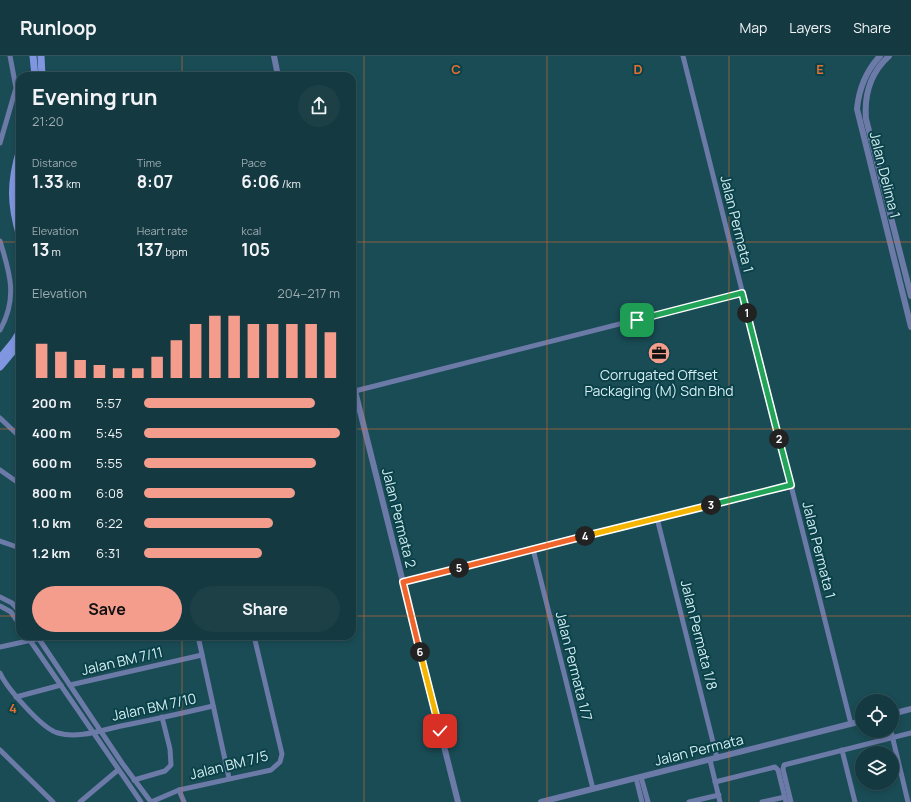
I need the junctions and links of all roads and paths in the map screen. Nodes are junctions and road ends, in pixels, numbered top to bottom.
1 (10, 56) edge
2 (34, 56) edge
3 (41, 56) edge
4 (274, 56) edge
5 (683, 56) edge
6 (880, 56) edge
7 (889, 56) edge
8 (35, 72) edge
9 (42, 72) edge
10 (277, 72) edge
11 (0, 143) edge
12 (16, 168) edge
13 (16, 222) edge
14 (0, 241) edge
15 (742, 293) junction
16 (911, 296) edge
17 (911, 327) edge
18 (0, 330) edge
19 (16, 338) edge
20 (16, 348) edge
21 (0, 358) edge
22 (0, 367) edge
23 (356, 391) edge
24 (356, 395) edge
25 (0, 418) edge
26 (16, 433) edge
27 (0, 470) edge
28 (16, 481) edge
29 (791, 485) junction
30 (658, 518) junction
31 (0, 541) edge
32 (16, 547) edge
33 (533, 549) junction
34 (403, 582) junction
35 (0, 597) edge
36 (0, 606) edge
37 (16, 608) edge
38 (16, 619) edge
39 (23, 640) edge
40 (30, 640) edge
41 (40, 640) edge
42 (199, 640) edge
43 (255, 640) edge
44 (0, 647) edge
45 (202, 655) junction
46 (0, 673) edge
47 (61, 685) junction
48 (70, 685) junction
49 (16, 697) junction
50 (213, 706) junction
51 (911, 709) edge
52 (899, 712) edge
53 (162, 717) junction
54 (855, 723) edge
55 (851, 724) junction
56 (100, 730) junction
57 (93, 733) junction
58 (911, 733) edge
59 (899, 736) edge
60 (892, 738) joint
61 (0, 750) edge
62 (842, 750) junction
63 (717, 758) junction
64 (710, 760) junction
65 (118, 770) junction
66 (229, 778) junction
67 (639, 778) junction
68 (134, 780) junction
69 (716, 782) junction
70 (593, 789) junction
71 (179, 790) junction
72 (719, 795) junction
73 (785, 799) edge
74 (52, 802) edge
75 (80, 802) edge
76 (142, 802) edge
77 (151, 802) edge
78 (184, 802) edge
79 (458, 802) edge
80 (541, 802) edge
81 (642, 802) edge
82 (648, 802) edge
83 (689, 802) edge
84 (720, 802) edge
85 (762, 802) edge
86 (792, 802) edge
87 (855, 802) edge
88 (908, 802) edge

1 - 11 street
2 - 8 main road
3 - 9 main road
4 - 10 street
5 - 15 street, Jalan Permata 1
6 - 17 street, Jalan Delima 1
7 - 16 street, Jalan Delima 1
12 - 13 main road
14 - 18 street
15 - 23 street
15 - 29 street, Jalan Permata 1
19 - 21 main road
20 - 22 main road
24 - 34 street, Jalan Permata 2
25 - 26 street
27 - 28 street
29 - 30 street
29 - 55 street, Jalan Permata 1
30 - 33 street
30 - 63 street, Jalan Permata 1/8
31 - 32 street
33 - 34 street
33 - 70 street, Jalan Permata 1/7
34 - 79 street, Jalan Permata 2
35 - 37 street
36 - 38 street
39 - 44 street
40 - 47 street
41 - 48 street
42 - 45 street
43 - 66 street, Jalan BM 7/5
45 - 48 street, Jalan BM 7/11
45 - 50 street
46 - 49 street
47 - 49 street
47 - 57 street
48 - 56 street
49 - 57 street
50 - 53 street, Jalan BM 7/10
50 - 66 street
51 - 52 street
53 - 56 street, Jalan BM 7/10
53 - 68 street
54 - 55 street, Jalan Permata
55 - 63 street, Jalan Permata
56 - 57 street, Jalan BM 7/10
56 - 68 street
57 - 65 street
58 - 59 street
60 - 62 street
60 - 88 street
61 - 74 street
62 - 86 street
62 - 87 street
63 - 64 street, Jalan Permata
64 - 67 street, Jalan Permata
64 - 69 street
65 - 75 street
65 - 76 street
66 - 71 street, Jalan BM 7/5
67 - 70 street, Jalan Permata
67 - 81 street
67 - 82 street
68 - 77 street
69 - 72 street
69 - 73 street
70 - 80 street, Jalan Permata
71 - 77 street, Jalan BM 7/5
71 - 78 street
72 - 83 street
72 - 84 street
73 - 85 street

